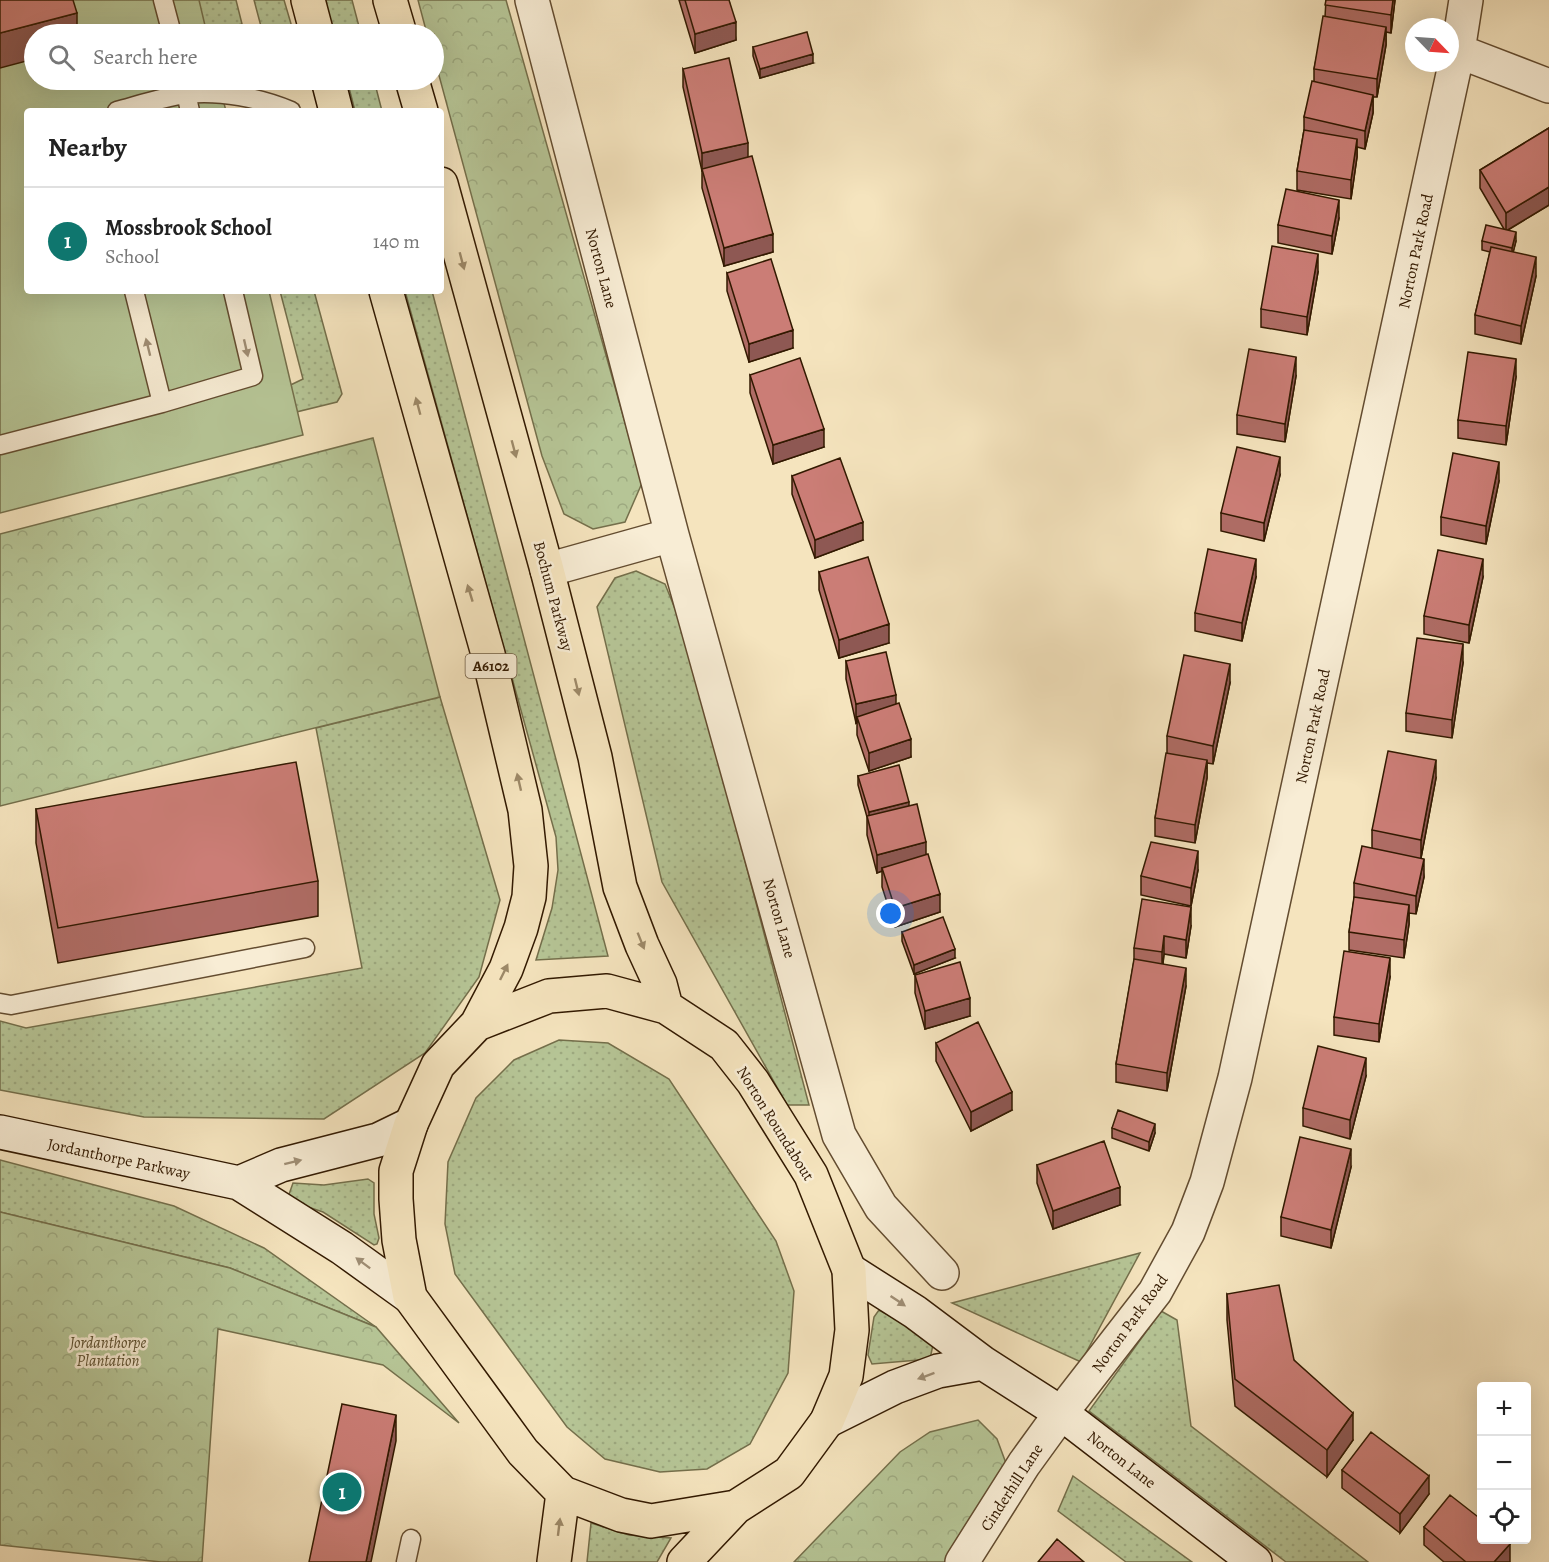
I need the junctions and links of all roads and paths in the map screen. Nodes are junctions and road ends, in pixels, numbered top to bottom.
1 (163, 0) edge
2 (308, 0) edge
3 (390, 0) edge
4 (532, 0) edge
5 (1466, 0) edge
6 (169, 24) edge
7 (314, 24) edge
8 (397, 24) edge
9 (1459, 45) edge
10 (1459, 51) edge
11 (1453, 72) edge
12 (1549, 86) edge
13 (331, 90) edge
14 (415, 90) edge
15 (186, 95) edge
16 (130, 108) edge
17 (283, 108) edge
18 (335, 108) edge
19 (420, 108) edge
20 (444, 195) edge
21 (135, 294) edge
22 (234, 294) edge
23 (387, 294) edge
24 (162, 403) junction
25 (0, 445) edge
26 (672, 536) junction
27 (547, 570) junction
28 (305, 948) dead end
29 (0, 1003) edge
30 (666, 1006) junction
31 (477, 1023) junction
32 (411, 1124) junction
33 (0, 1132) edge
34 (239, 1183) junction
35 (849, 1270) junction
36 (942, 1273) dead end
37 (410, 1297) junction
38 (983, 1363) junction
39 (1061, 1413) junction
40 (827, 1420) junction
41 (562, 1493) junction
42 (736, 1508) junction
43 (411, 1539) dead end
44 (406, 1562) edge
45 (554, 1562) edge
46 (684, 1562) edge
47 (962, 1562) edge
48 (1255, 1562) edge

1 - 6 lane
2 - 7 highway
3 - 8 highway
4 - 26 street, Norton Lane
5 - 9 street, Norton Park Road
10 - 12 street
11 - 39 street, Norton Park Road
13 - 18 highway
14 - 19 highway
15 - 16 lane
15 - 17 lane
20 -> 27 highway, Bochum Parkway
24 -> 21 lane
22 -> 24 lane
31 -> 23 highway, A6102
24 - 25 lane
26 - 27 street
26 - 36 street, Norton Lane
27 -> 30 highway, Bochum Parkway
28 - 29 lane
30 - 31 highway, Norton Roundabout
30 - 35 highway, Norton Roundabout
31 - 32 highway, Norton Roundabout
34 -> 32 street
32 - 37 highway, Norton Roundabout
33 - 34 street, Jordanthorpe Parkway
37 -> 34 street, Jordanthorpe Parkway
35 -> 38 street, Norton Lane
35 - 40 highway, Norton Roundabout
37 - 41 highway, Norton Roundabout
38 - 39 street, Norton Lane
38 -> 40 street
39 - 47 street, Cinderhill Lane
39 - 48 street, Norton Lane
40 - 42 highway, Norton Roundabout
41 - 42 highway, Norton Roundabout
45 -> 41 highway
42 - 46 highway
43 - 44 lane

